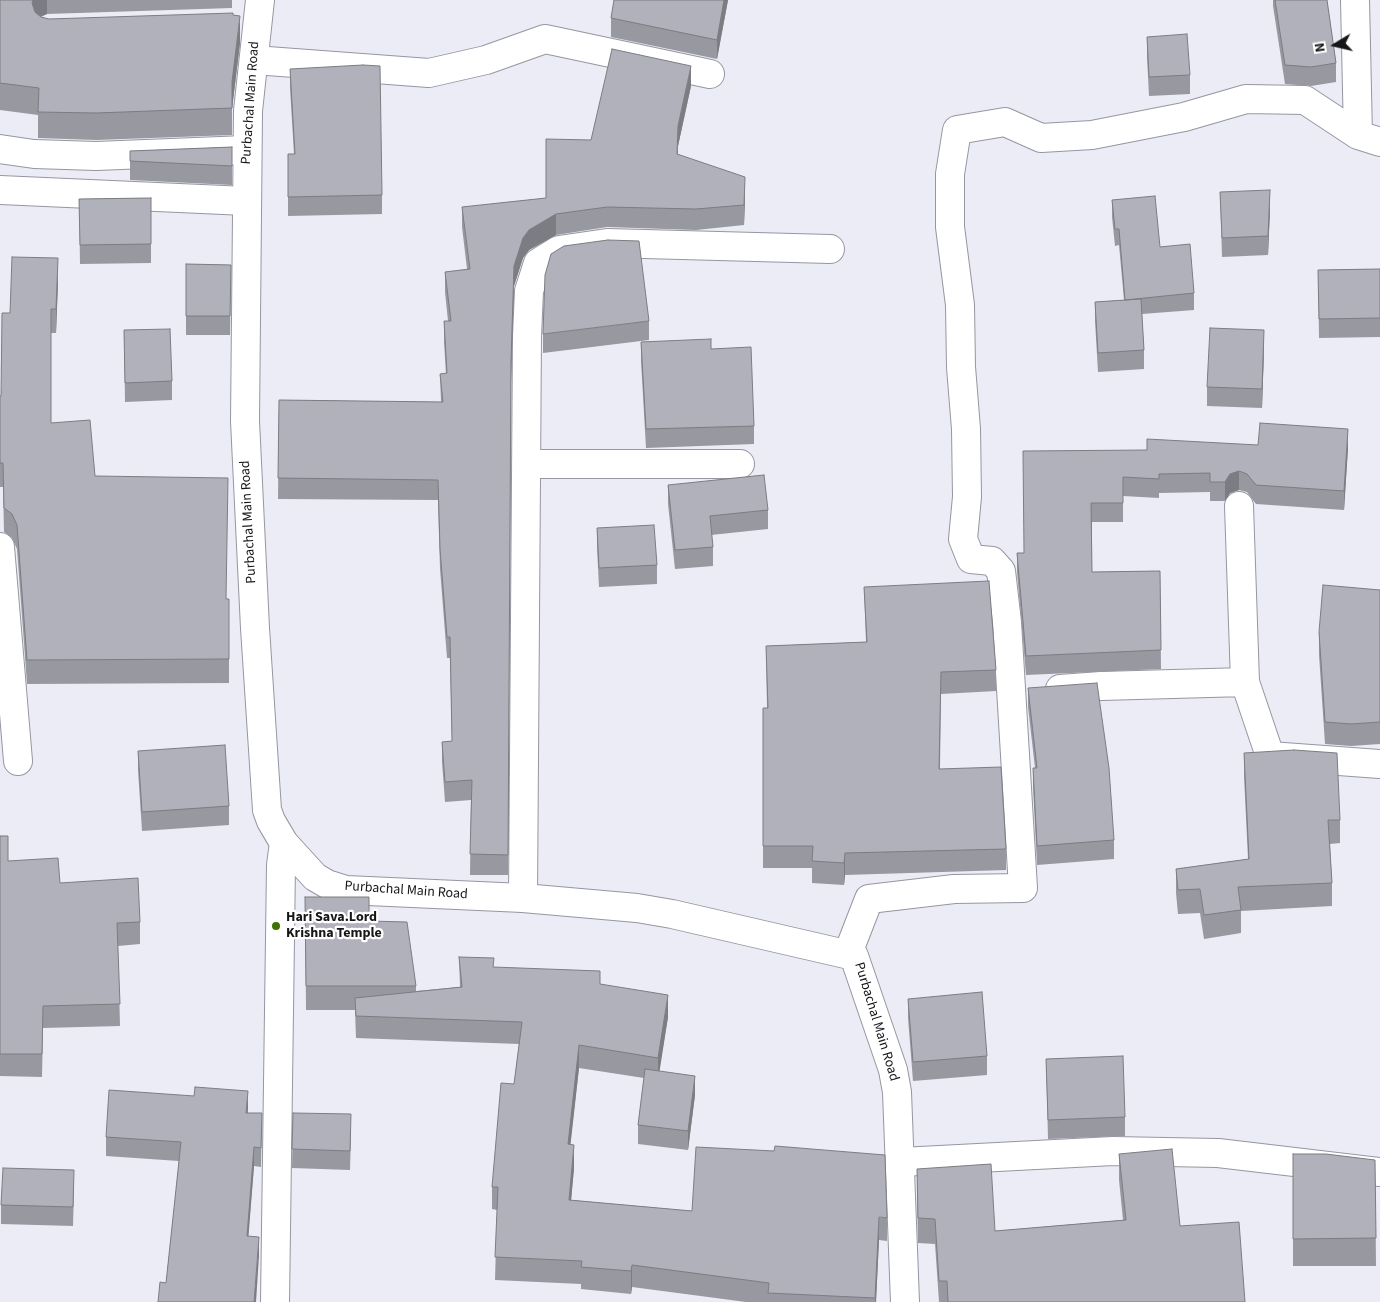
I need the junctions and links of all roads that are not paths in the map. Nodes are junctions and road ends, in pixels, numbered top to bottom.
1 (1355, 0) edge
2 (259, 11) edge
3 (230, 24) edge
4 (254, 60) junction
5 (710, 74) dead end
6 (1369, 138) edge
7 (0, 150) edge
8 (246, 150) junction
9 (0, 190) edge
10 (246, 201) junction
11 (830, 249) dead end
12 (526, 464) junction
13 (740, 464) dead end
14 (1239, 506) dead end
15 (0, 547) edge
16 (1245, 682) junction
17 (1011, 692) junction
18 (18, 761) dead end
19 (1380, 764) edge
20 (284, 843) junction
21 (523, 898) junction
22 (848, 953) junction
23 (901, 1162) junction
24 (1380, 1172) edge
25 (275, 1302) edge
26 (905, 1302) edge

1 - 6 street
2 - 3 street
2 - 4 street, Purbachal Main Road
4 - 5 street
4 - 8 street, Purbachal Main Road
6 - 17 street
7 - 8 street
8 - 10 street, Purbachal Main Road
9 - 10 street
10 - 20 street, Purbachal Main Road
11 - 12 street
12 - 13 street
12 - 21 street
14 - 16 street
15 - 18 street
16 - 17 street
16 - 19 street
17 - 22 street
20 - 21 street, Purbachal Main Road
20 - 25 street
21 - 22 street, Purbachal Main Road
22 - 23 street, Purbachal Main Road
23 - 24 street
23 - 26 street, Purbachal Main Road

